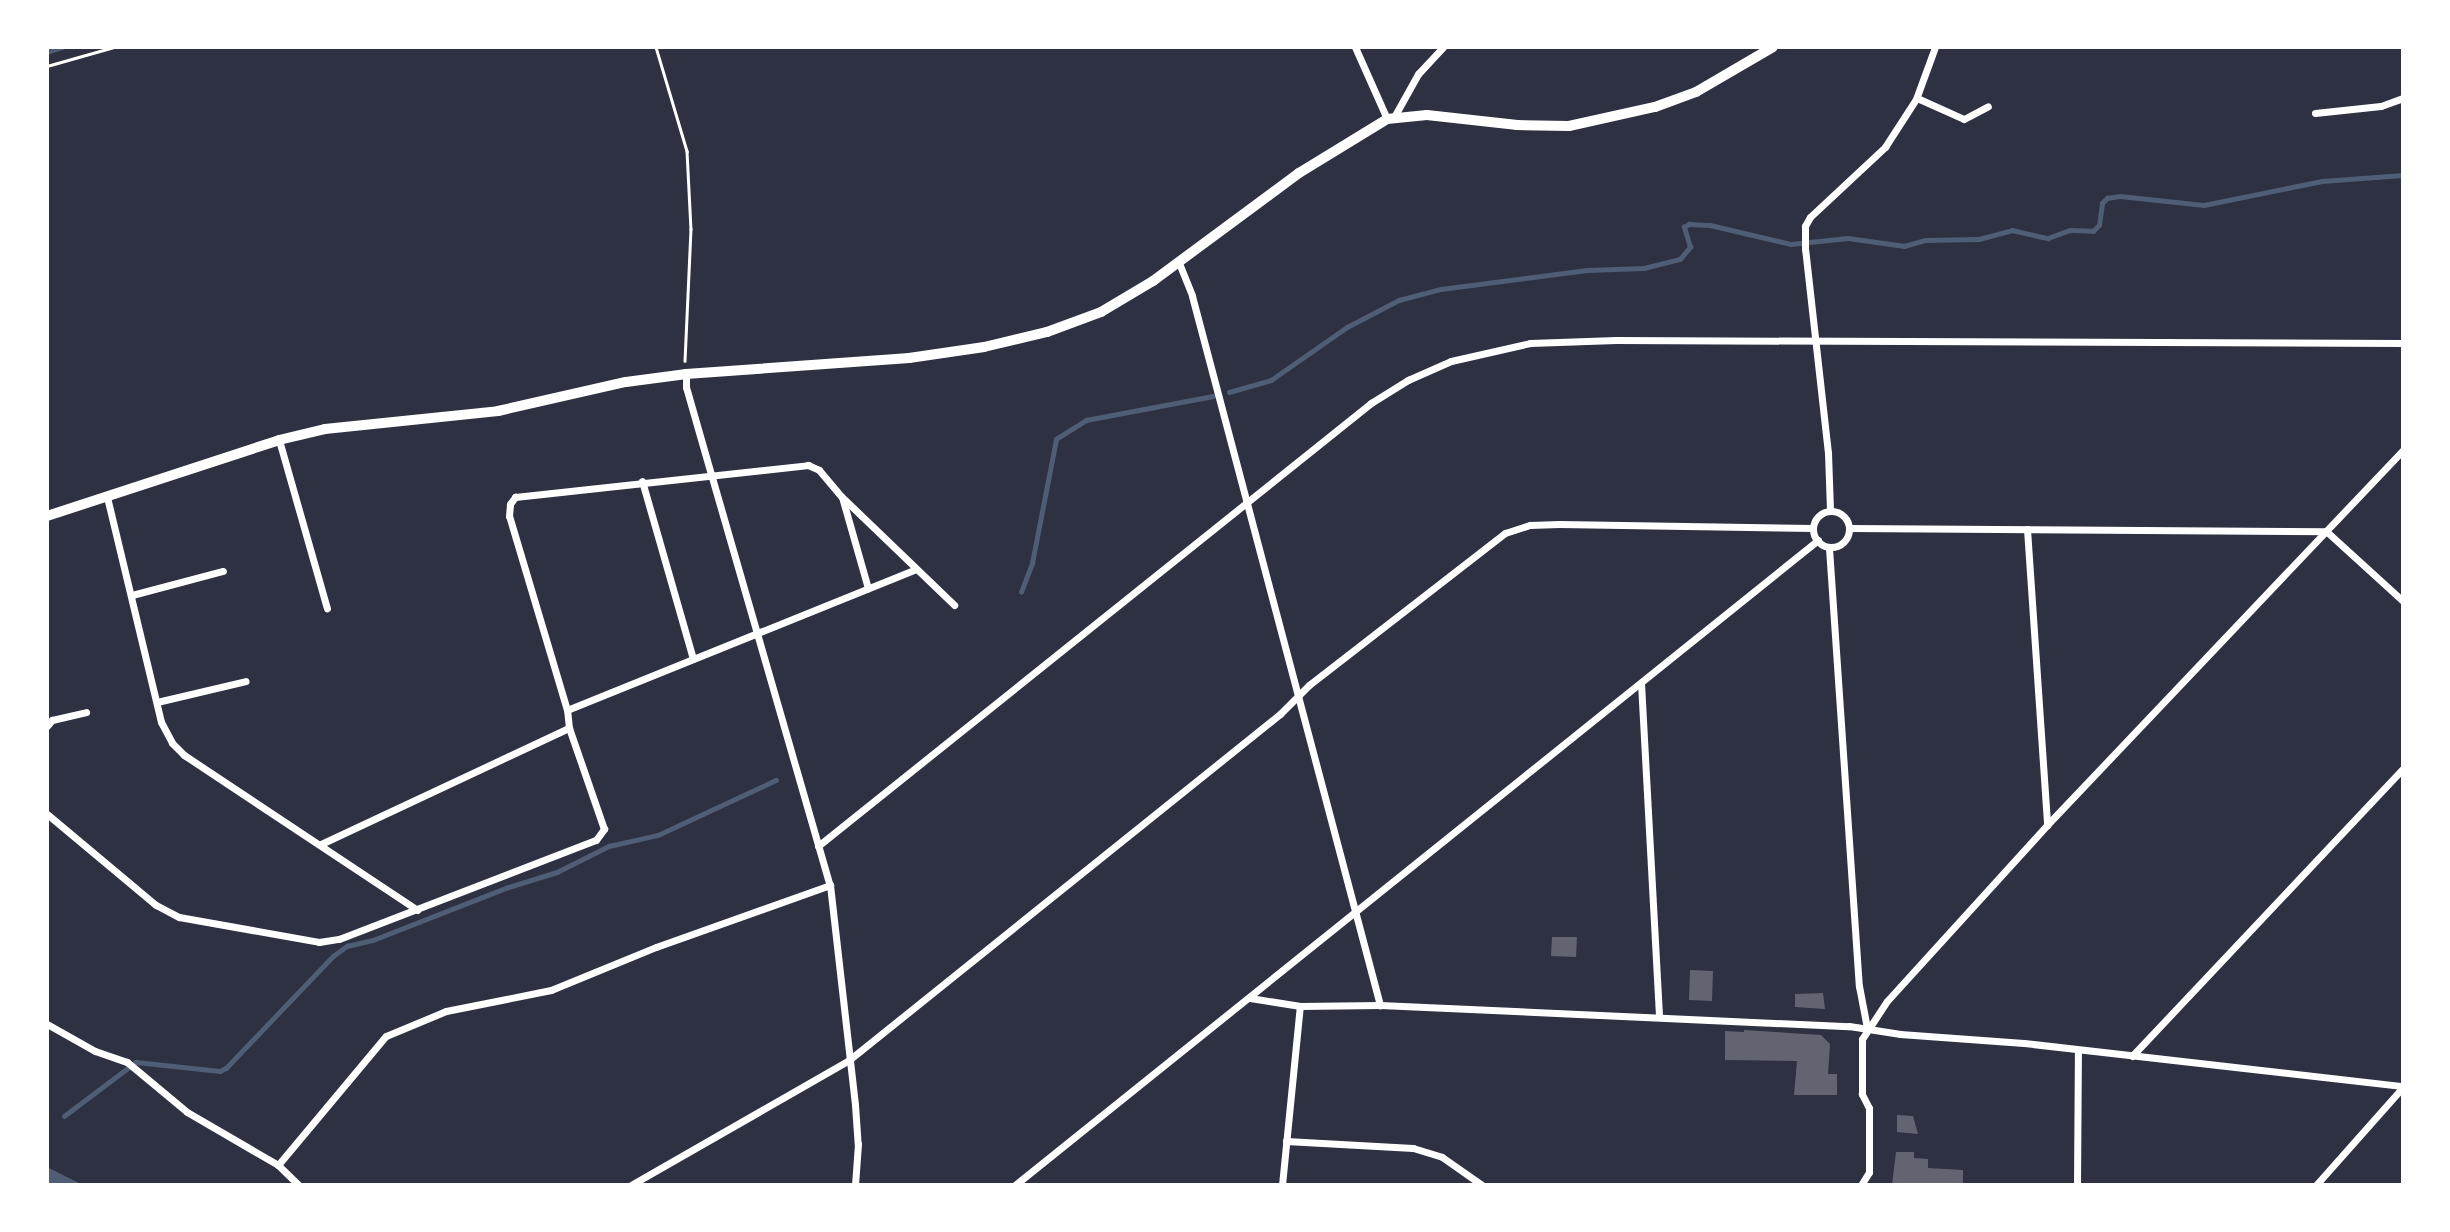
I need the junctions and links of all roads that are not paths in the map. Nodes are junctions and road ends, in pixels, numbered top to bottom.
1 (1355, 47) edge
2 (1443, 47) edge
3 (1773, 47) edge
4 (1935, 47) edge
5 (1917, 98) junction
6 (2403, 98) edge
7 (1988, 106) dead end
8 (2315, 113) dead end
9 (1390, 118) junction
10 (1179, 263) junction
11 (1816, 341) junction
12 (2403, 343) edge
13 (686, 374) junction
14 (279, 440) junction
15 (2403, 450) edge
16 (710, 474) junction
17 (642, 481) junction
18 (107, 497) junction
19 (842, 497) junction
20 (1246, 501) junction
21 (1830, 510) junction
22 (47, 516) edge
23 (1813, 528) junction
24 (1849, 528) junction
25 (2028, 529) junction
26 (2326, 531) junction
27 (1818, 540) junction
28 (1829, 548) junction
29 (916, 569) junction
30 (223, 571) dead end
31 (868, 589) junction
32 (132, 595) junction
33 (2403, 601) edge
34 (954, 606) dead end
35 (327, 608) dead end
36 (758, 633) junction
37 (693, 659) junction
38 (246, 681) dead end
39 (1641, 683) junction
40 (1299, 696) junction
41 (157, 702) junction
42 (567, 710) junction
43 (86, 712) dead end
44 (47, 726) edge
45 (569, 728) junction
46 (2403, 768) edge
47 (47, 814) edge
48 (2047, 825) junction
49 (321, 844) junction
50 (818, 846) junction
51 (830, 885) junction
52 (417, 910) junction
53 (1354, 913) junction
54 (1250, 998) junction
55 (1380, 1005) junction
56 (1300, 1006) junction
57 (1659, 1017) junction
58 (47, 1024) edge
59 (1867, 1028) junction
60 (2078, 1051) junction
61 (2132, 1056) junction
62 (849, 1060) junction
63 (2403, 1086) edge
64 (1286, 1141) junction
65 (278, 1165) junction
66 (299, 1185) edge
67 (631, 1185) edge
68 (855, 1185) edge
69 (1015, 1185) edge
70 (1282, 1185) edge
71 (1482, 1185) edge
72 (1861, 1185) edge
73 (2077, 1185) edge
74 (2316, 1185) edge

1 - 9 street
2 - 9 street
3 - 9 main road
4 - 5 street
5 - 7 street
5 - 11 street
6 - 8 street
9 - 10 main road
10 - 13 main road
10 - 20 street
11 - 12 street
11 - 20 street
11 - 21 street
13 - 14 main road
13 - 16 street
14 - 18 main road
14 - 35 street
15 - 26 street
16 - 17 street
16 - 19 street
16 - 36 street
17 - 37 street
17 - 42 street
18 - 22 main road
18 - 32 street
19 - 29 street
19 - 31 street
20 - 40 street
20 - 50 street
21 - 23 street
21 - 24 street
23 - 27 street
23 - 40 street
24 - 25 street
24 - 28 street
25 - 26 street
25 - 48 street
26 - 33 street
26 - 48 street
27 - 28 street
27 - 39 street
28 - 59 street
29 - 31 street
29 - 34 street
30 - 32 street
31 - 36 street
32 - 41 street
36 - 37 street
36 - 50 street
37 - 42 street
38 - 41 street
39 - 53 street
39 - 57 street
40 - 53 street
40 - 62 street
41 - 49 street
42 - 45 street
43 - 44 street
45 - 49 street
45 - 52 street
46 - 61 street
47 - 52 street
48 - 59 street
49 - 52 street
50 - 51 street
51 - 62 street
51 - 65 street
53 - 54 street
53 - 55 street
54 - 56 street
54 - 69 street
55 - 56 street
55 - 57 street
56 - 64 street
57 - 59 street
58 - 65 street
59 - 60 street
59 - 72 street
60 - 61 street
60 - 73 street
61 - 63 street
62 - 67 street
62 - 68 street
63 - 74 street
64 - 70 street
64 - 71 street
65 - 66 street

